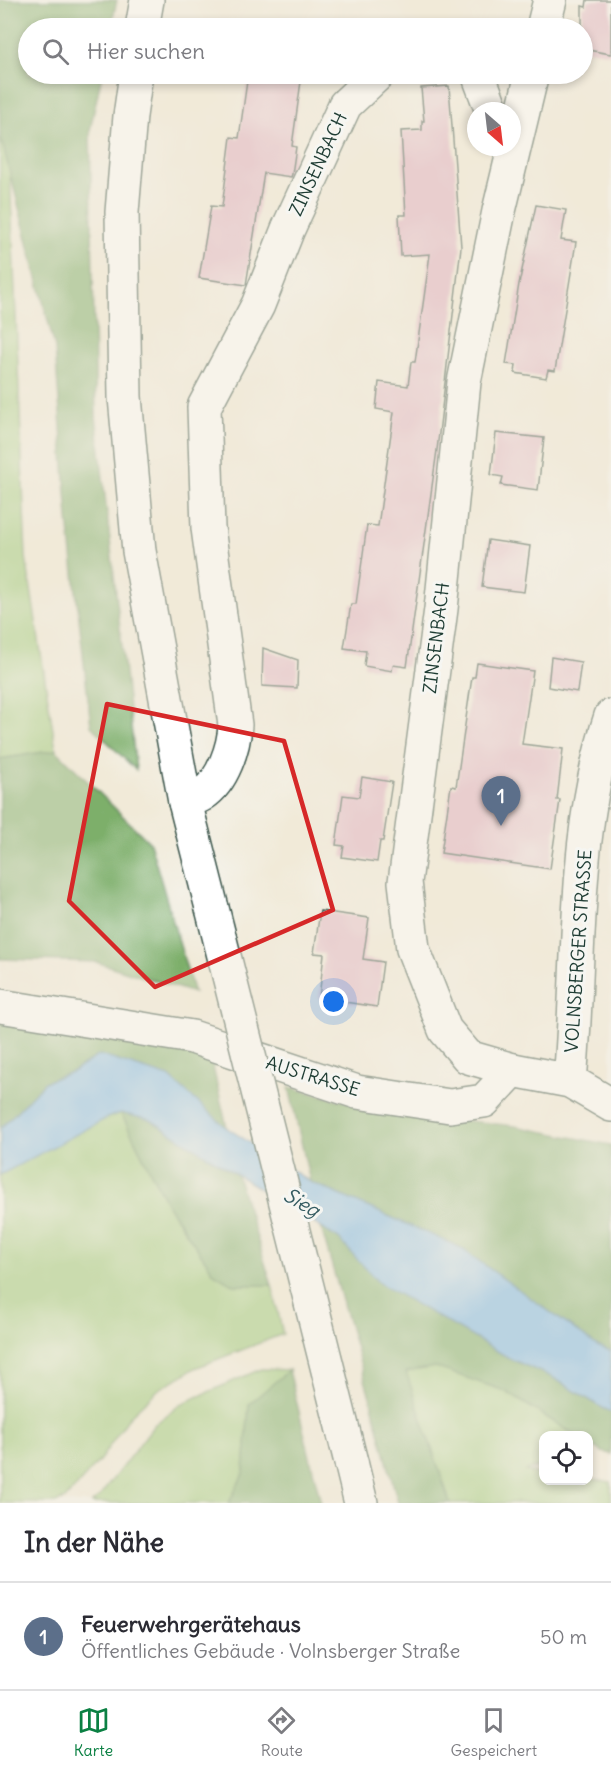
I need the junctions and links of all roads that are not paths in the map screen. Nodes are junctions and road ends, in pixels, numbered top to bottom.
1 (147, 0) edge
2 (550, 0) edge
3 (144, 18) edge
4 (546, 18) edge
5 (135, 84) edge
6 (367, 84) edge
7 (482, 84) edge
8 (529, 84) edge
9 (489, 102) edge
10 (521, 111) edge
11 (508, 156) edge
12 (611, 716) edge
13 (185, 801) junction
14 (0, 1006) edge
15 (513, 1070) junction
16 (570, 1081) junction
17 (611, 1105) edge
18 (361, 1503) edge

1 - 3 street
2 - 4 street
5 - 13 street
6 - 13 street, ZINSENBACH
7 - 9 street
8 - 10 street, ZINSENBACH
11 - 15 street, ZINSENBACH
12 - 16 street, VOLNSBERGER STRASSE
13 - 18 street, bridge
14 - 15 street, AUSTRASSE
15 - 16 street
16 - 17 street

